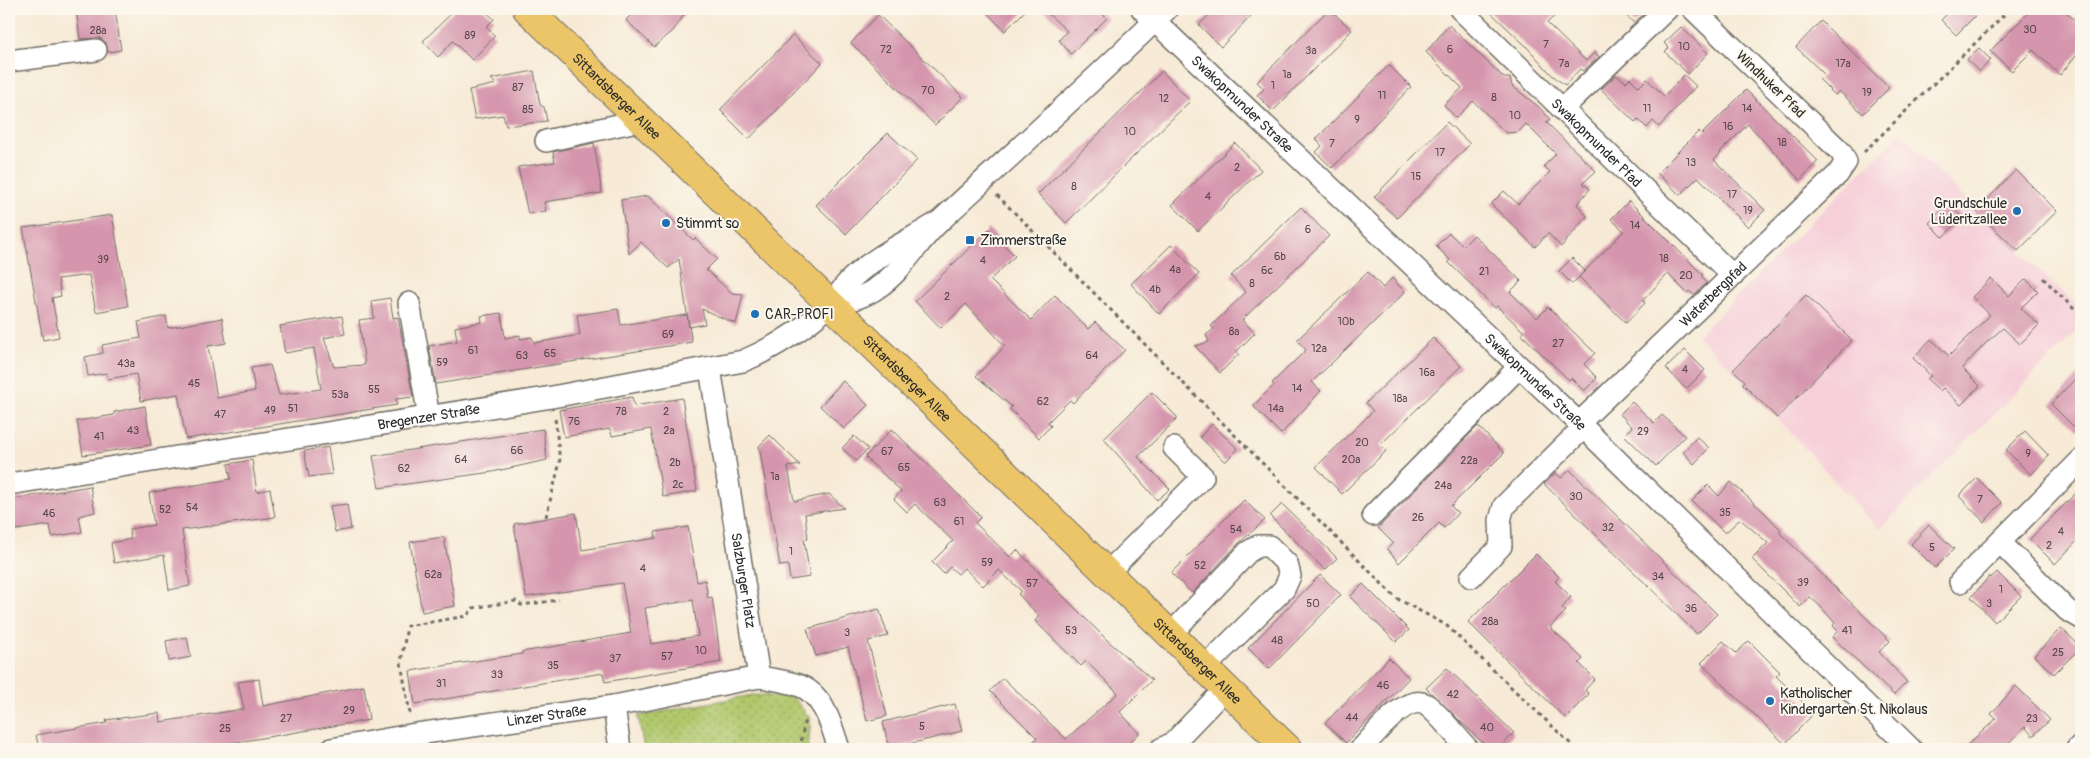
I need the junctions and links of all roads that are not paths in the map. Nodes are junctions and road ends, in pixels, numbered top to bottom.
1 (527, 9) edge
2 (1460, 9) edge
3 (1667, 9) edge
4 (1693, 9) edge
5 (1155, 13) edge
6 (96, 50) dead end
7 (9, 61) edge
8 (1562, 109) junction
9 (641, 120) junction
10 (546, 141) dead end
11 (1846, 162) joint
12 (1733, 276) junction
13 (409, 303) dead end
14 (831, 305) junction
15 (1519, 367) junction
16 (710, 368) junction
17 (429, 417) junction
18 (1581, 426) junction
19 (1174, 448) dead end
20 (2081, 460) edge
21 (9, 484) edge
22 (1374, 514) dead end
23 (2000, 542) junction
24 (1107, 573) junction
25 (1471, 577) dead end
26 (1960, 582) dead end
27 (2081, 618) edge
28 (1170, 635) junction
29 (1204, 668) junction
30 (759, 677) junction
31 (1225, 689) junction
32 (614, 706) junction
33 (2081, 745) edge
34 (331, 749) edge
35 (620, 749) edge
36 (840, 749) edge
37 (1161, 749) edge
38 (1288, 749) edge
39 (1361, 749) edge
40 (1468, 749) edge
41 (1911, 749) edge
42 (2077, 749) edge

1 - 9 main road, Sittardsberger Allee
2 - 8 street, Swakopmunder Pfad
3 - 8 street
4 - 11 street, Windhuker Pfad
5 - 14 street
5 - 15 street, Swakopmunder Straße
6 - 7 street
8 - 12 street, Swakopmunder Pfad
9 - 10 street
9 - 14 main road, Sittardsberger Allee
11 - 12 street, Waterbergpfad
12 - 18 street, Waterbergpfad
13 - 17 street
14 - 16 street, Bregenzer Straße
14 - 24 main road, Sittardsberger Allee
15 - 18 street, Swakopmunder Straße
15 - 22 street
16 - 17 street, Bregenzer Straße
16 - 30 street, Salzburger Platz
17 - 21 street, Bregenzer Straße
18 - 25 street, Waterbergpfad
18 - 41 street, Swakopmunder Straße
19 - 24 street
20 - 23 street
23 - 26 street
23 - 27 street
24 - 28 main road, Sittardsberger Allee
28 - 29 main road, Sittardsberger Allee
28 - 29 street
29 - 31 main road, Sittardsberger Allee
30 - 32 street, Linzer Straße
30 - 36 street
31 - 37 street
31 - 38 main road, Sittardsberger Allee
32 - 34 street, Linzer Straße
32 - 35 street
33 - 42 street
39 - 40 street

